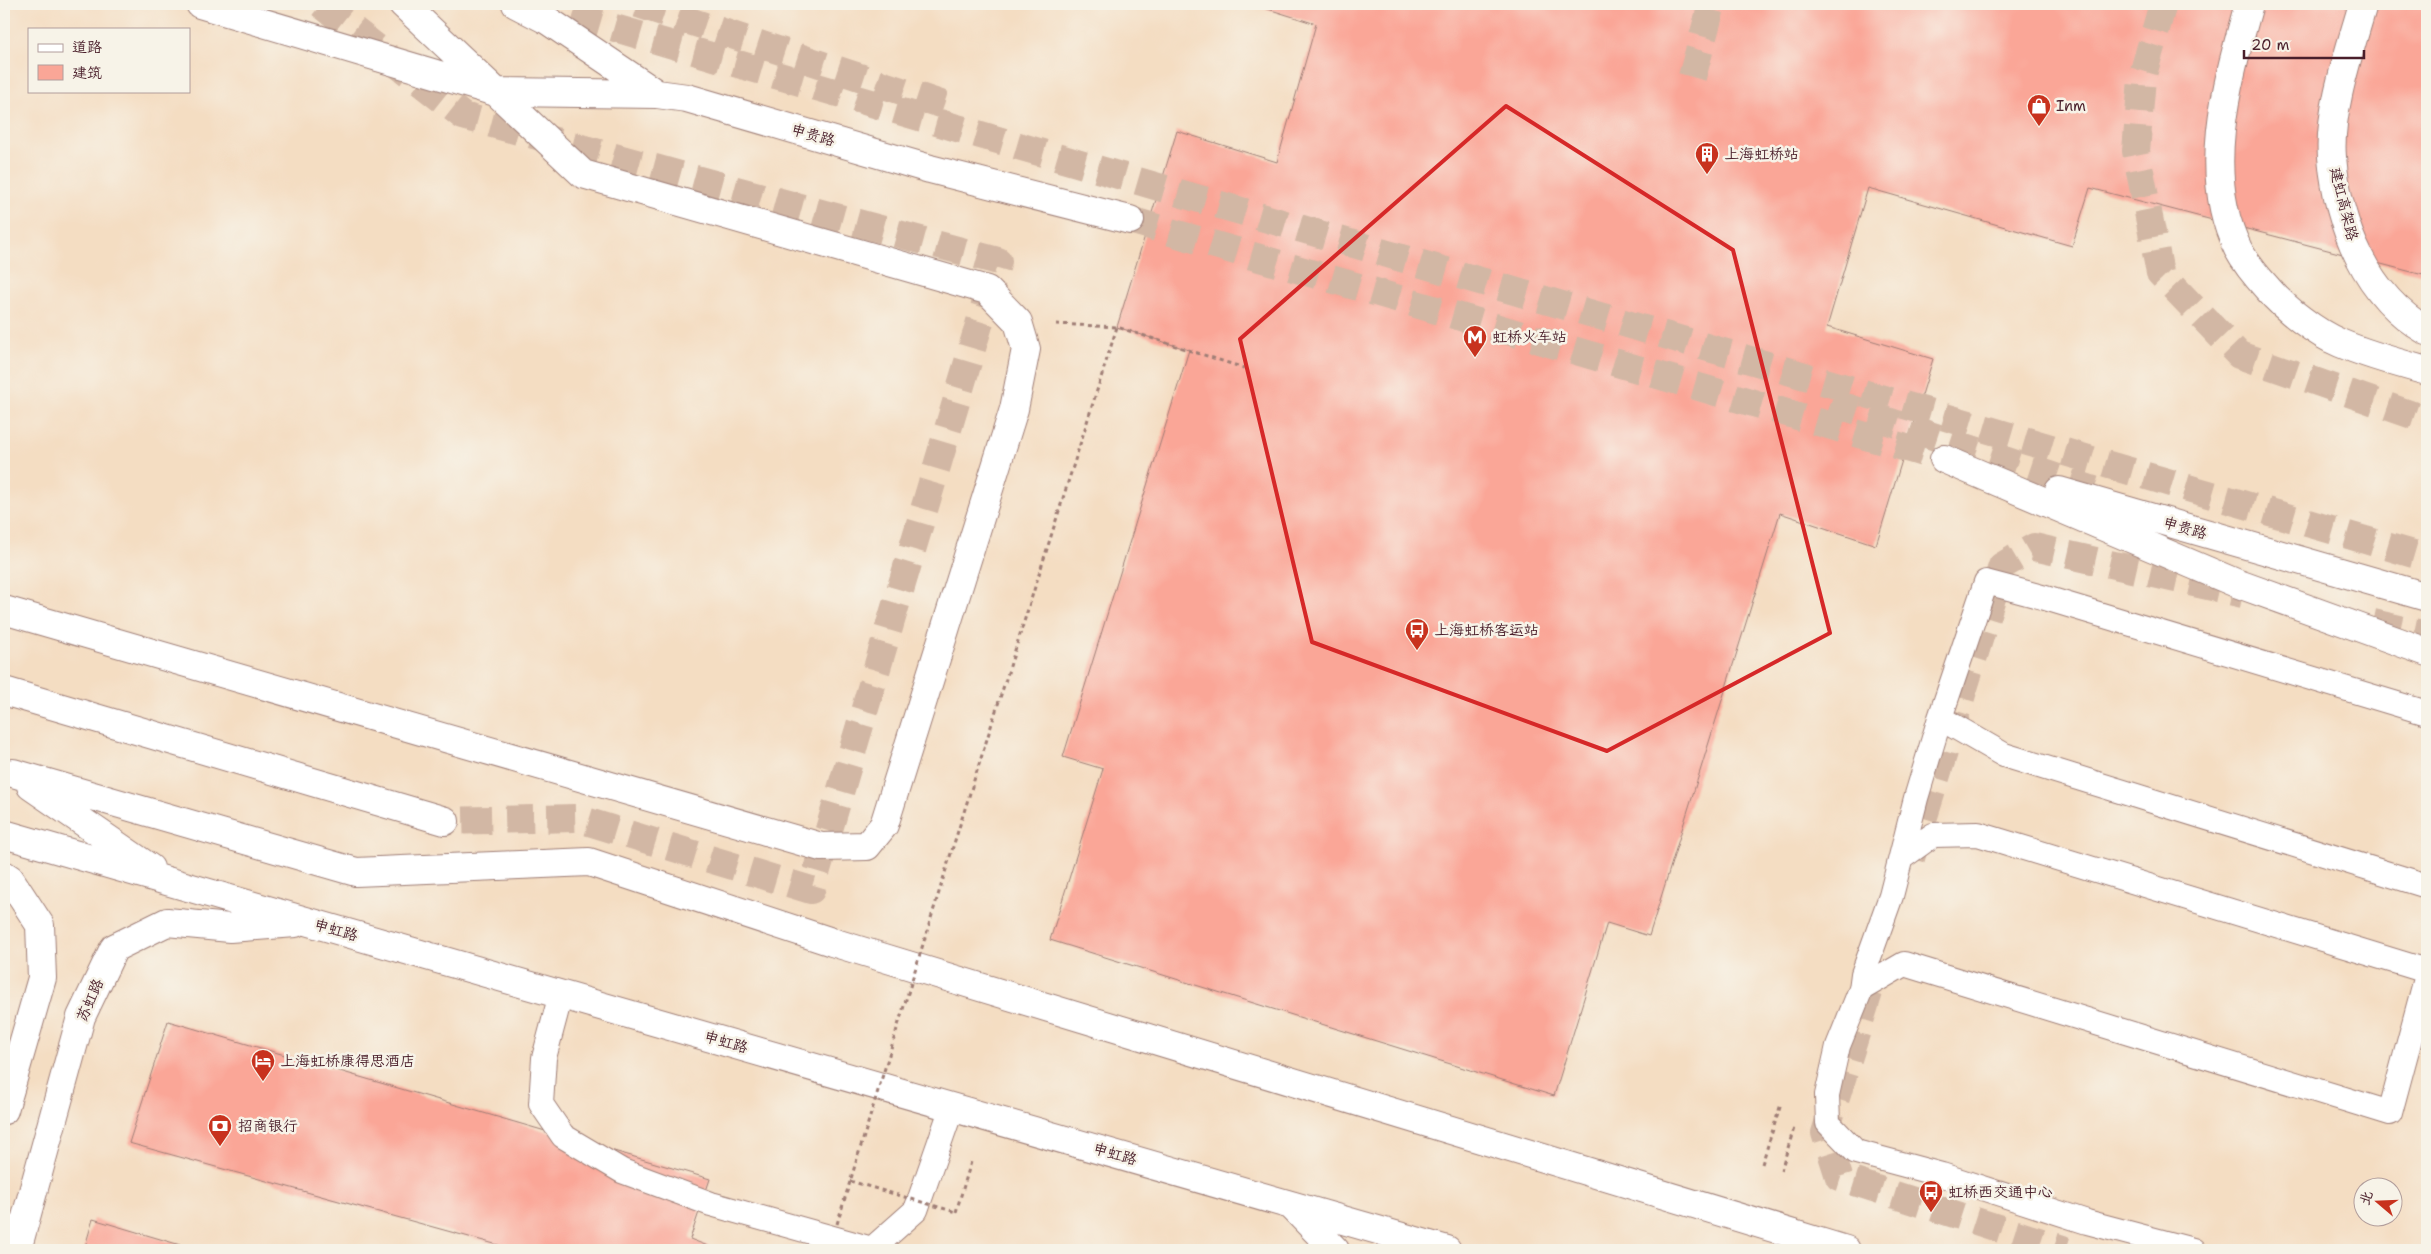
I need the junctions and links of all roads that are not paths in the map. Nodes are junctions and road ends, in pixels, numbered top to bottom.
1 (200, 4) edge
2 (403, 4) edge
3 (516, 4) edge
4 (2249, 4) edge
5 (2363, 4) edge
6 (549, 12) edge
7 (496, 92) junction
8 (657, 94) junction
9 (1130, 220) tunnel mouth
10 (2427, 331) edge
11 (2427, 371) edge
12 (2427, 597) edge
13 (4, 610) edge
14 (2427, 652) edge
15 (4, 691) edge
16 (2427, 713) edge
17 (1940, 718) junction
18 (8, 772) edge
19 (445, 820) tunnel mouth
20 (4, 834) edge
21 (1901, 858) junction
22 (4, 875) edge
23 (168, 881) junction
24 (2427, 886) edge
25 (311, 922) junction
26 (2427, 971) edge
27 (2427, 975) edge
28 (1860, 989) junction
29 (561, 994) junction
30 (952, 1107) junction
31 (4, 1110) edge
32 (1291, 1205) junction
33 (17, 1250) edge
34 (1336, 1250) edge
35 (1447, 1250) edge
36 (1846, 1250) edge
37 (2194, 1250) edge

1 - 7 main road
2 - 7 main road
3 - 6 main road, 申贵路
4 - 11 main road
5 - 10 main road, 建虹高架路
6 - 8 main road, 申贵路
7 - 8 main road
7 - 13 main road
8 - 9 main road, 申贵路
12 - 14 main road, 申贵路
15 - 19 main road
16 - 17 lane
17 - 21 lane
17 - 24 lane
18 - 23 main road
18 - 36 main road
20 - 23 main road, 申虹路
21 - 26 lane
21 - 28 lane
22 - 31 main road
23 - 25 main road, 申虹路
25 - 29 main road, 申虹路
25 - 33 main road, 苏虹路
27 - 28 lane
28 - 37 lane
29 - 30 main road, 申虹路
29 - 30 lane
30 - 32 main road, 申虹路
32 - 34 main road
32 - 35 main road, 申虹路

